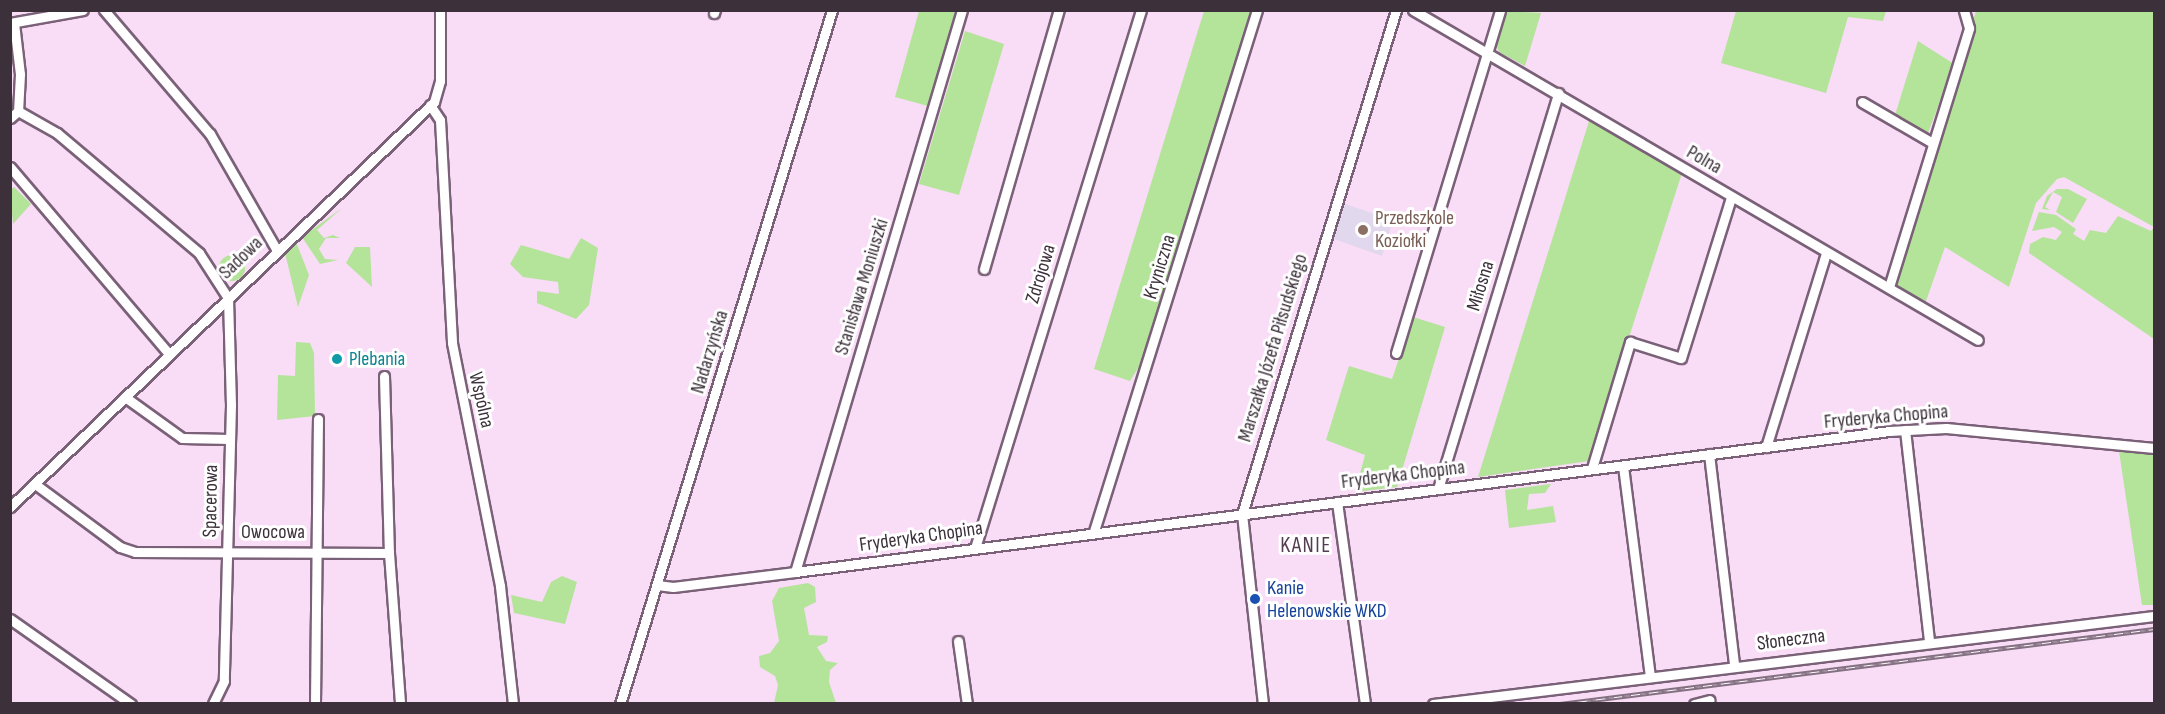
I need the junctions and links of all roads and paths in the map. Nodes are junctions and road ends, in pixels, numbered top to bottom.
1 (83, 10) edge
2 (104, 10) edge
3 (440, 10) edge
4 (832, 10) edge
5 (962, 10) edge
6 (1059, 10) edge
7 (1141, 10) edge
8 (1257, 10) edge
9 (1396, 10) edge
10 (1413, 10) edge
11 (1500, 10) edge
12 (1964, 10) edge
13 (12, 23) edge
14 (1489, 52) junction
15 (1558, 93) junction
16 (1862, 102) dead end
17 (430, 105) junction
18 (14, 114) edge
19 (1931, 142) junction
20 (10, 167) edge
21 (1731, 197) junction
22 (276, 249) junction
23 (1826, 253) junction
24 (984, 269) dead end
25 (1889, 287) junction
26 (227, 296) junction
27 (1978, 340) dead end
28 (1396, 353) dead end
29 (169, 354) junction
30 (384, 376) dead end
31 (125, 397) junction
32 (318, 419) dead end
33 (1905, 430) junction
34 (230, 439) junction
35 (1766, 447) junction
36 (2154, 448) edge
37 (1709, 454) junction
38 (1623, 466) junction
39 (1592, 468) junction
40 (35, 484) junction
41 (1438, 489) junction
42 (1337, 502) junction
43 (10, 507) edge
44 (1242, 514) junction
45 (1094, 531) junction
46 (975, 548) junction
47 (228, 550) junction
48 (316, 550) junction
49 (389, 553) junction
50 (795, 572) junction
51 (657, 585) junction
52 (2154, 616) edge
53 (10, 619) edge
54 (958, 641) dead end
55 (1929, 641) junction
56 (1734, 665) junction
57 (1650, 677) junction
58 (1710, 700) dead end
59 (131, 704) edge
60 (213, 704) edge
61 (315, 704) edge
62 (400, 704) edge
63 (513, 704) edge
64 (620, 704) edge
65 (966, 704) edge
66 (1263, 704) edge
67 (1365, 704) edge
68 (1433, 704) edge
69 (1694, 704) edge

1 - 13 street
2 - 22 street
3 - 17 street, Sadowa
4 - 51 street, Nadarzyńska
5 - 50 street, Stanisława Moniuszki
6 - 24 street
7 - 46 street, Zdrojowa
8 - 45 street, Kryniczna
9 - 44 street, Marszałka Józefa Piłsudskiego
10 - 14 street, Polna
11 - 14 street
12 - 19 street
13 - 18 street
14 - 15 street, Polna
14 - 28 street
15 - 21 street, Polna
15 - 41 street, Miłosna
16 - 19 street
17 - 22 street, Sadowa
17 - 63 street, Wspólna
18 - 26 street
19 - 25 street
20 - 29 street
21 - 23 street, Polna
21 - 39 street
22 - 26 street, Sadowa
23 - 25 street, Polna
23 - 35 street
25 - 27 street, Polna
26 - 29 street, Sadowa
26 - 34 street, Spacerowa
29 - 31 street, Sadowa
30 - 49 street
31 - 34 street
31 - 40 street, Sadowa
32 - 48 street
33 - 35 street, Fryderyka Chopina
33 - 36 street, Fryderyka Chopina
33 - 55 street
34 - 47 street, Spacerowa
35 - 37 street, Fryderyka Chopina
37 - 38 street, Fryderyka Chopina
37 - 56 street
38 - 39 street, Fryderyka Chopina
38 - 57 street
39 - 41 street, Fryderyka Chopina
40 - 43 street, Sadowa
40 - 47 street, Owocowa
41 - 42 street, Fryderyka Chopina
42 - 44 street, Fryderyka Chopina
42 - 67 street
44 - 45 street, Fryderyka Chopina
44 - 66 street, Marszałka Józefa Piłsudskiego
45 - 46 street, Fryderyka Chopina
46 - 50 street, Fryderyka Chopina
47 - 48 street, Owocowa
47 - 60 street, Spacerowa
48 - 49 street, Owocowa
48 - 61 street
49 - 62 street
50 - 51 street, Fryderyka Chopina
51 - 64 street, Nadarzyńska
52 - 55 street, Słoneczna
53 - 59 street
54 - 65 street
55 - 56 street, Słoneczna
56 - 57 street, Słoneczna
57 - 68 street, Słoneczna
58 - 69 street

